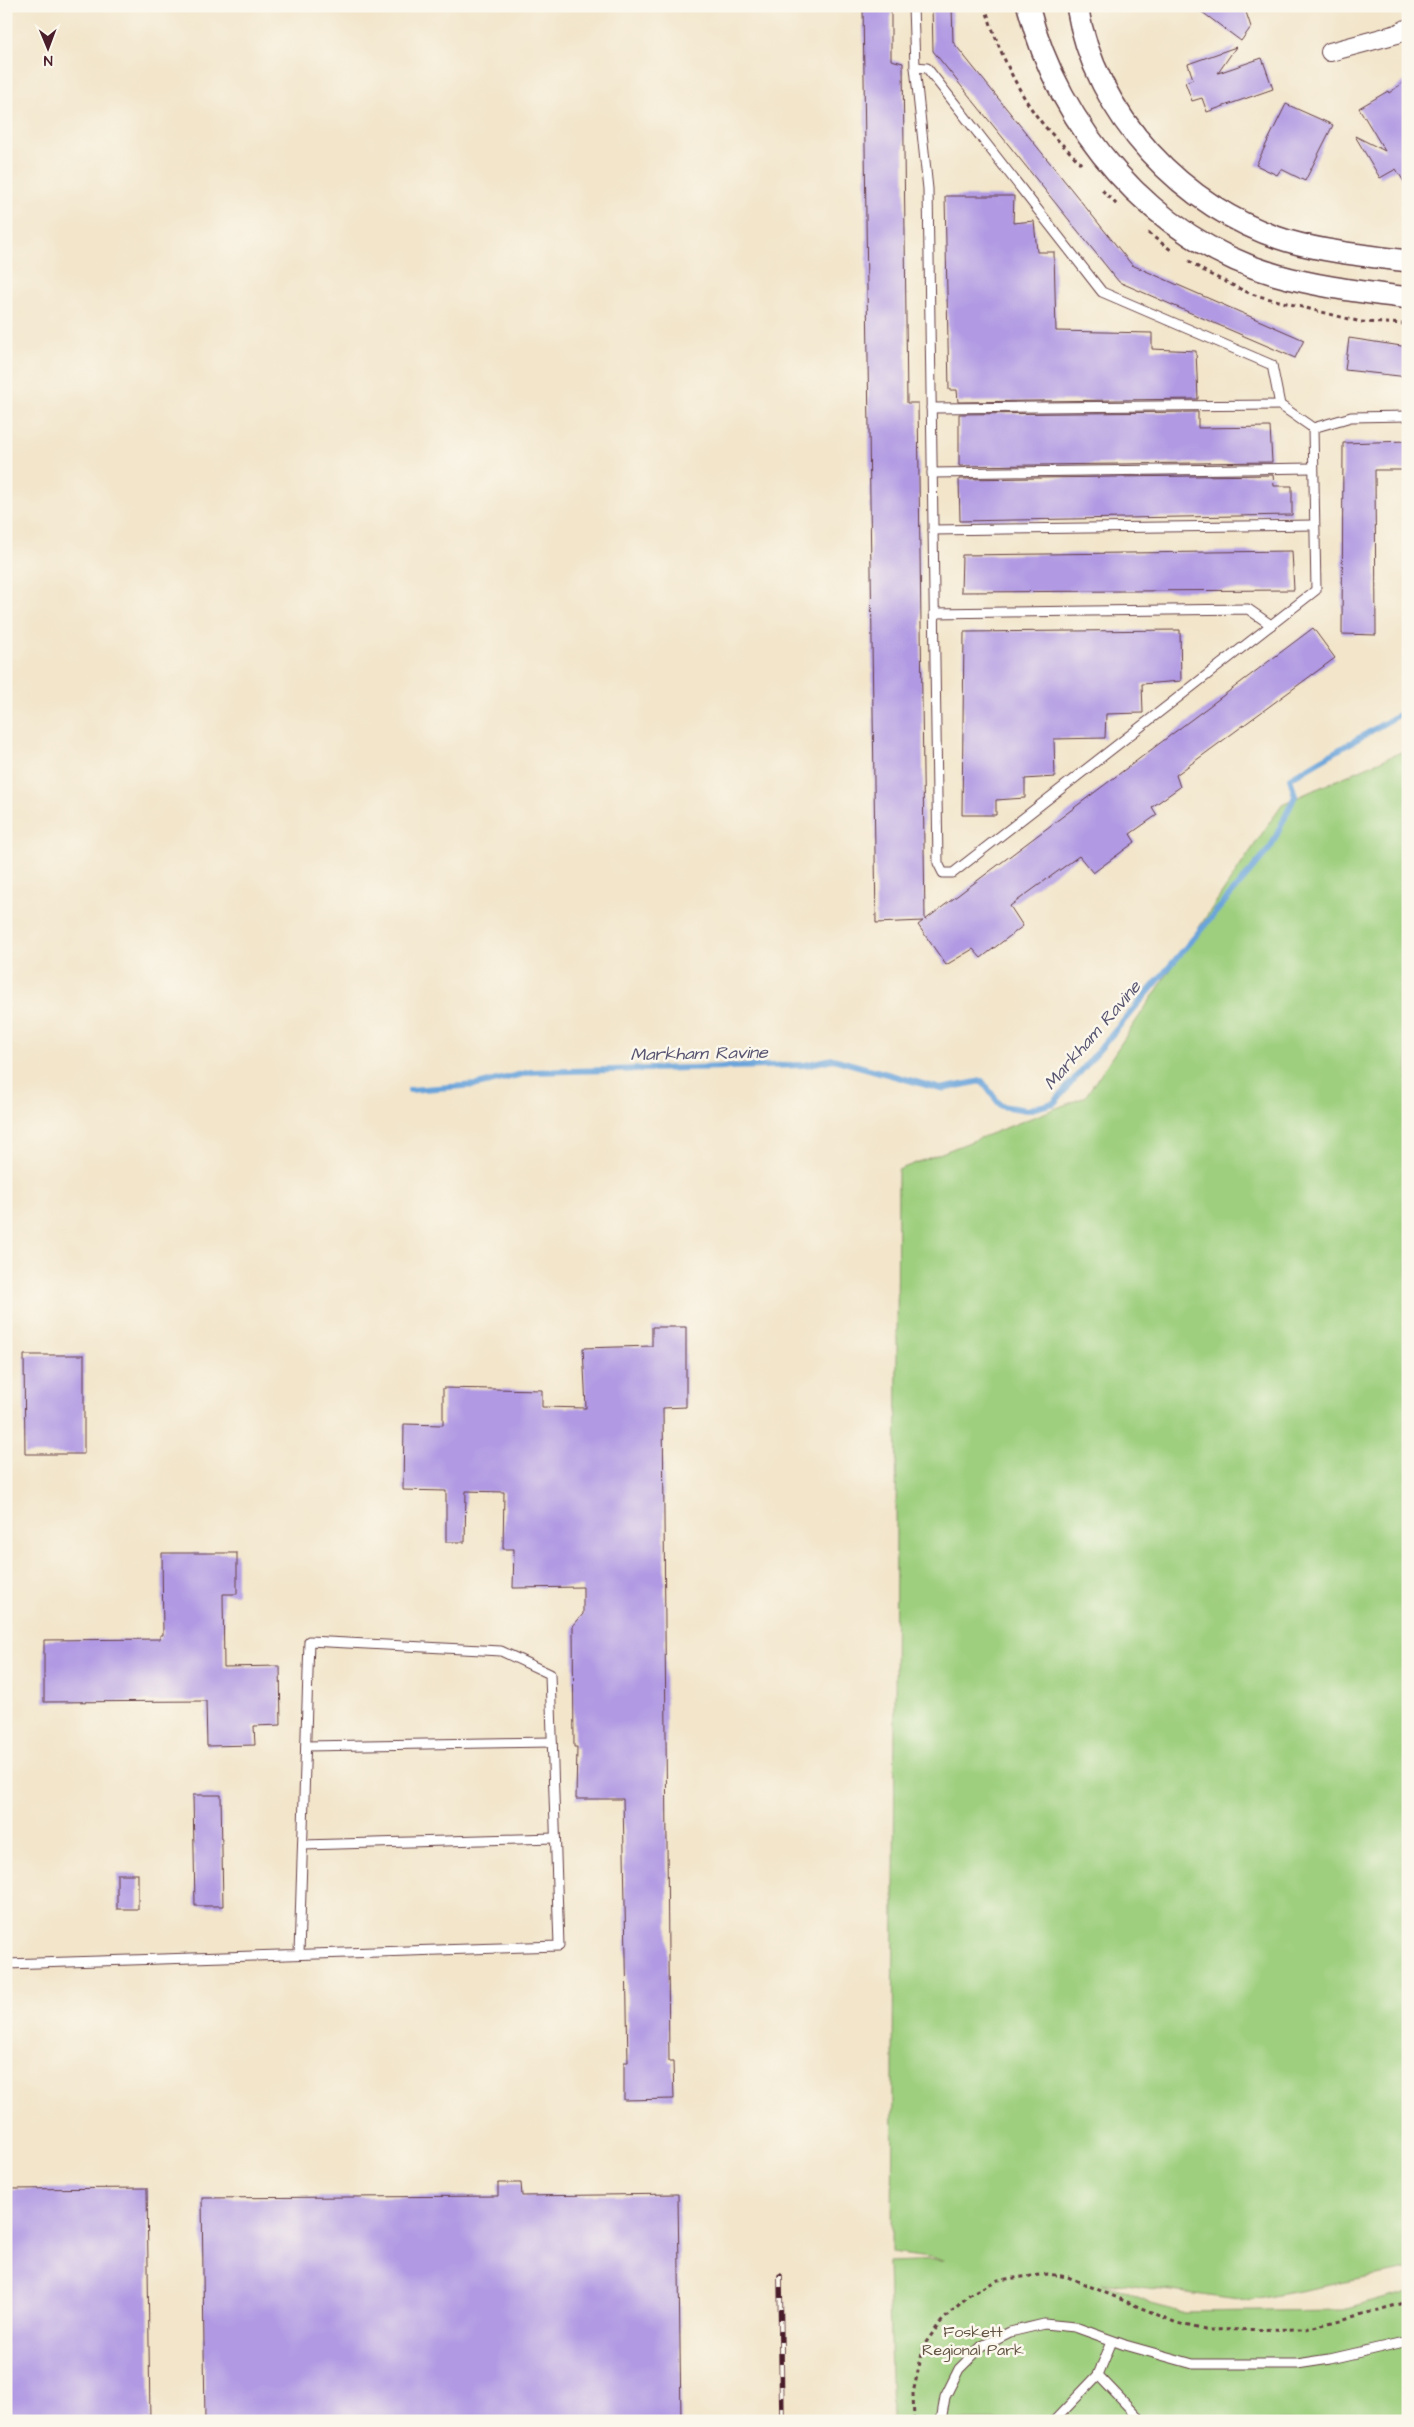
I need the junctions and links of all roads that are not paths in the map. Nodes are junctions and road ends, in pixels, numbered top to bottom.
1 (913, 6) edge
2 (1028, 6) edge
3 (1077, 6) edge
4 (1408, 28) edge
5 (1330, 52) dead end
6 (915, 67) junction
7 (1408, 261) edge
8 (1408, 298) edge
9 (1280, 405) junction
10 (931, 408) junction
11 (1408, 416) edge
12 (1313, 428) junction
13 (1313, 468) junction
14 (932, 473) junction
15 (1314, 525) junction
16 (933, 530) junction
17 (934, 613) junction
18 (1271, 625) junction
19 (552, 1742) junction
20 (306, 1746) junction
21 (556, 1838) junction
22 (302, 1845) junction
23 (299, 1954) junction
24 (6, 1964) edge
25 (1112, 2341) junction
26 (1408, 2341) edge
27 (1098, 2375) junction
28 (941, 2421) edge
29 (1054, 2421) edge
30 (1142, 2421) edge

1 - 6 lane
2 - 8 street
3 - 7 street
4 - 5 street
6 - 9 lane
6 - 10 lane
9 - 10 lane
9 - 12 lane
10 - 14 lane
11 - 12 lane
12 - 13 lane
13 - 14 lane
13 - 15 lane
14 - 16 lane
15 - 16 lane
15 - 18 lane
16 - 17 lane
17 - 18 lane
17 - 18 lane
19 - 20 lane
19 - 20 lane
19 - 21 lane
20 - 22 lane
21 - 22 lane
21 - 23 lane
22 - 23 lane
23 - 24 lane
25 - 26 lane
25 - 27 lane
25 - 28 lane
27 - 29 lane
27 - 30 lane

